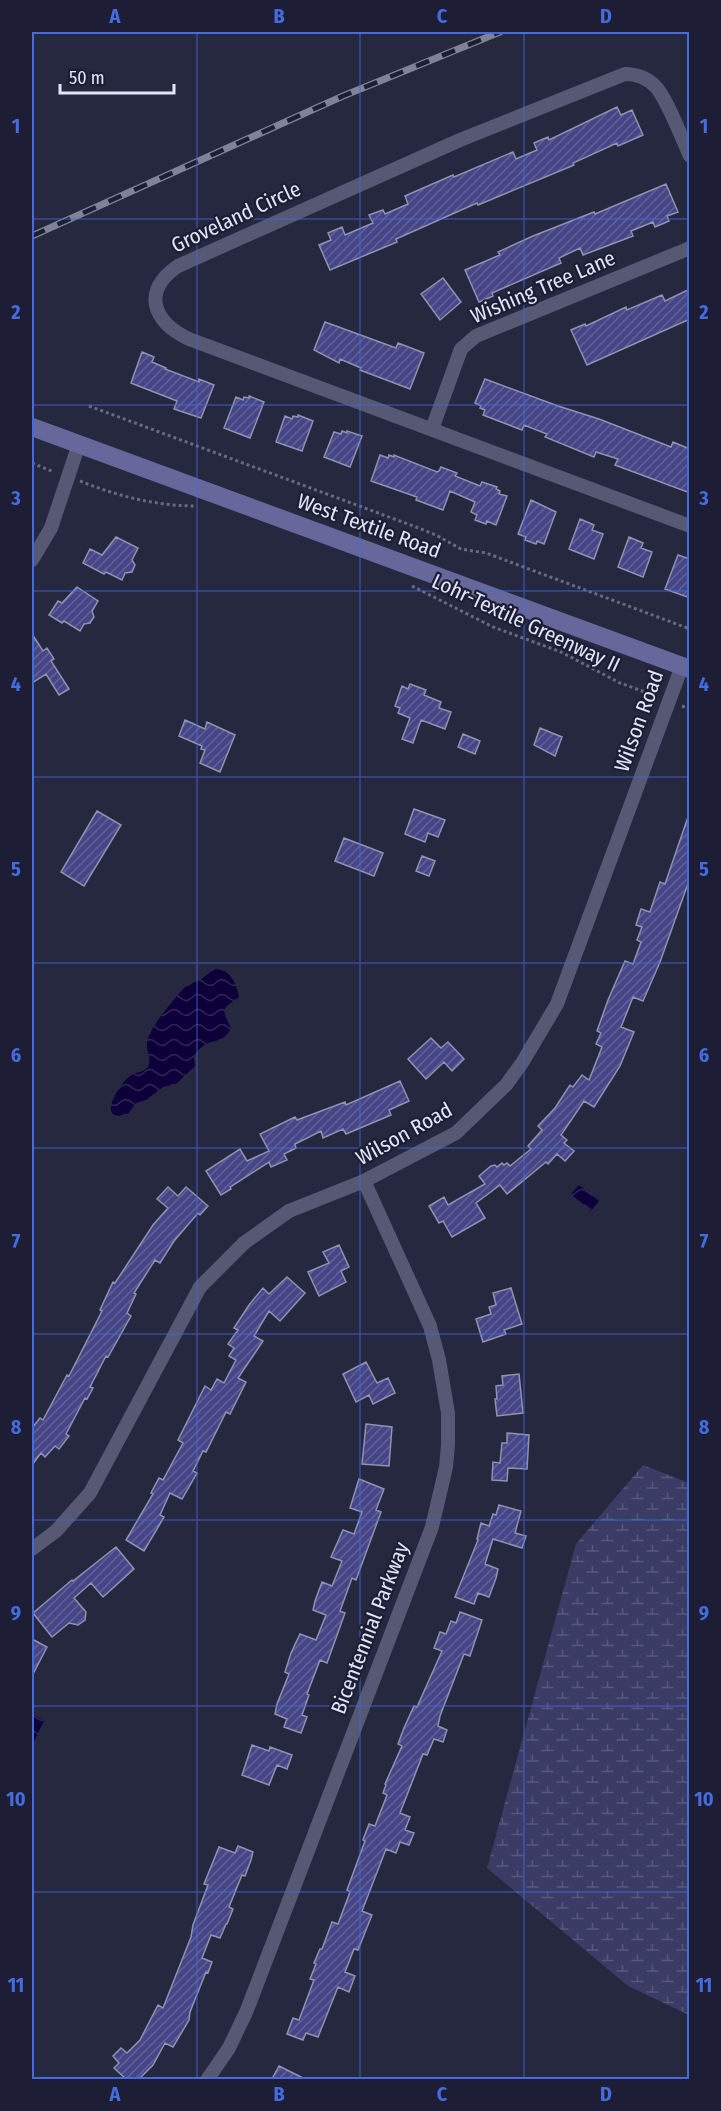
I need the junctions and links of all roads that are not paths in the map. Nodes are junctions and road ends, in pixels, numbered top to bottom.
1 (690, 156) edge
2 (690, 248) edge
3 (32, 427) edge
4 (432, 429) junction
5 (79, 444) junction
6 (690, 526) edge
7 (32, 560) edge
8 (686, 668) edge
9 (364, 1181) junction
10 (32, 1549) edge
11 (207, 2079) edge

1 - 4 street, Groveland Circle
2 - 4 street, Wishing Tree Lane
3 - 5 main road, West Textile Road
4 - 6 street, Groveland Circle
5 - 7 street
5 - 8 main road, West Textile Road
8 - 9 street, Wilson Road
9 - 10 street, Wilson Road
9 - 11 street, Bicentennial Parkway

